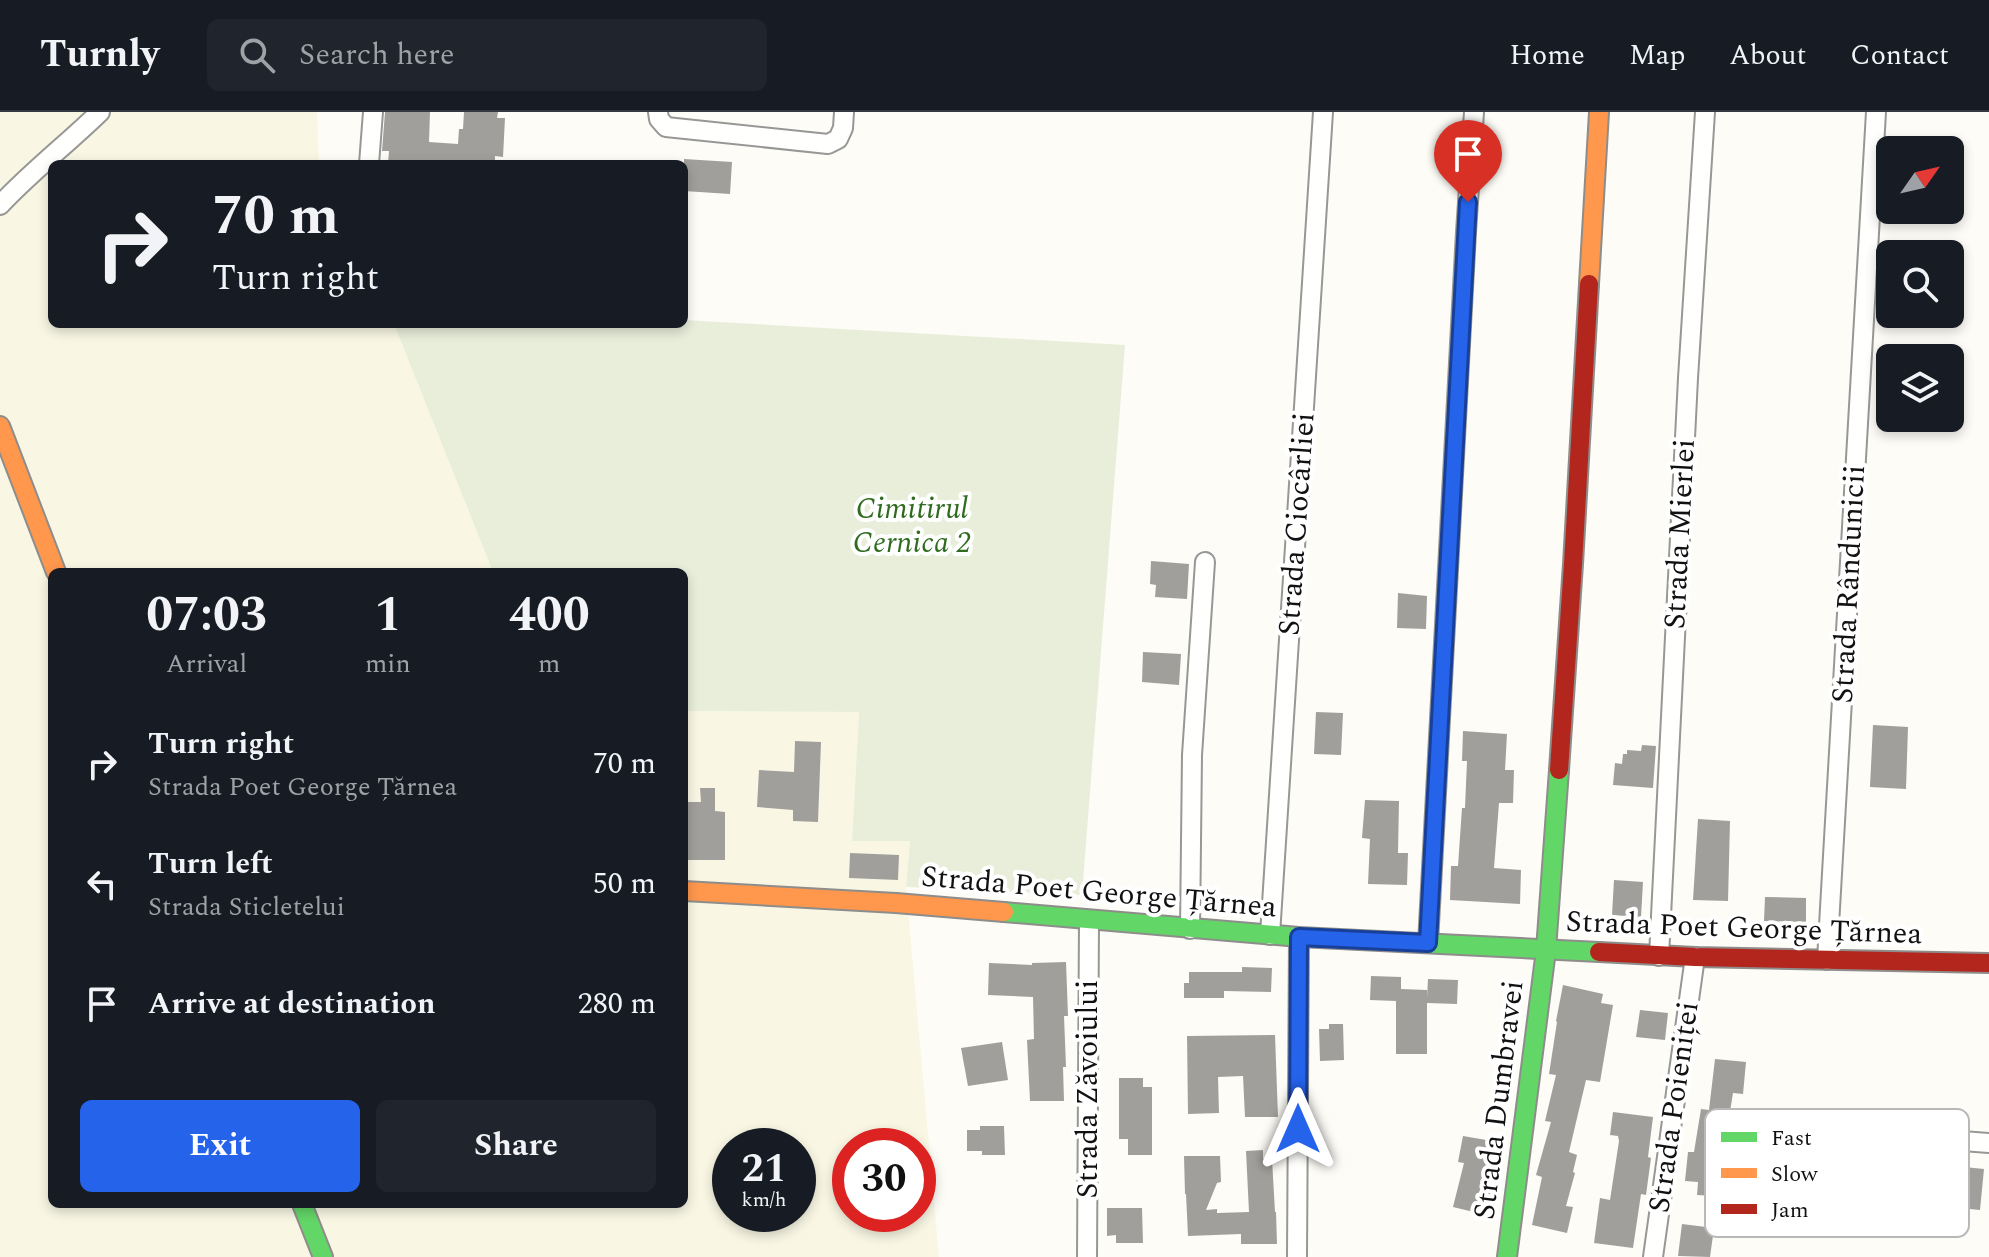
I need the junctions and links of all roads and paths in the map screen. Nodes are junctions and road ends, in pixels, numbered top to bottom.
1 (100, 112) edge
2 (373, 112) edge
3 (658, 112) edge
4 (1323, 112) edge
5 (1474, 112) edge
6 (1599, 112) edge
7 (1705, 112) edge
8 (1876, 112) edge
9 (843, 120) edge
10 (369, 160) edge
11 (0, 205) edge
12 (0, 426) edge
13 (1205, 562) dead end
14 (54, 568) edge
15 (688, 891) edge
16 (1089, 921) junction
17 (1190, 929) junction
18 (1270, 935) junction
19 (1299, 937) junction
20 (1428, 943) junction
21 (1546, 950) junction
22 (1659, 956) junction
23 (1695, 957) junction
24 (1827, 960) junction
25 (1989, 963) edge
26 (1969, 1141) edge
27 (1989, 1143) edge
28 (304, 1208) edge
29 (323, 1257) edge
30 (1087, 1257) edge
31 (1297, 1257) edge
32 (1507, 1257) edge
33 (1653, 1257) edge

1 - 11 street
2 - 10 street
3 - 9 street
4 - 18 street, Strada Ciocârliei
5 - 20 street
6 - 21 street, Strada Dumbravei
7 - 22 street, Strada Mierlei
8 - 24 street, Strada Rândunicii
12 - 14 street
13 - 17 street
15 - 16 street, Strada Poet George Țărnea
16 - 17 street, Strada Poet George Țărnea
16 - 30 street, Strada Zăvoiului
17 - 18 street, Strada Poet George Țărnea
18 - 19 street, Strada Poet George Țărnea
19 - 20 street, Strada Poet George Țărnea
19 - 31 street
20 - 21 street, Strada Poet George Țărnea
21 - 22 street, Strada Poet George Țărnea
21 - 32 street, Strada Dumbravei
22 - 23 street, Strada Poet George Țărnea
23 - 24 street, Strada Poet George Țărnea
23 - 33 street, Strada Poieniței
24 - 25 street, Strada Poet George Țărnea
26 - 27 street
28 - 29 street

